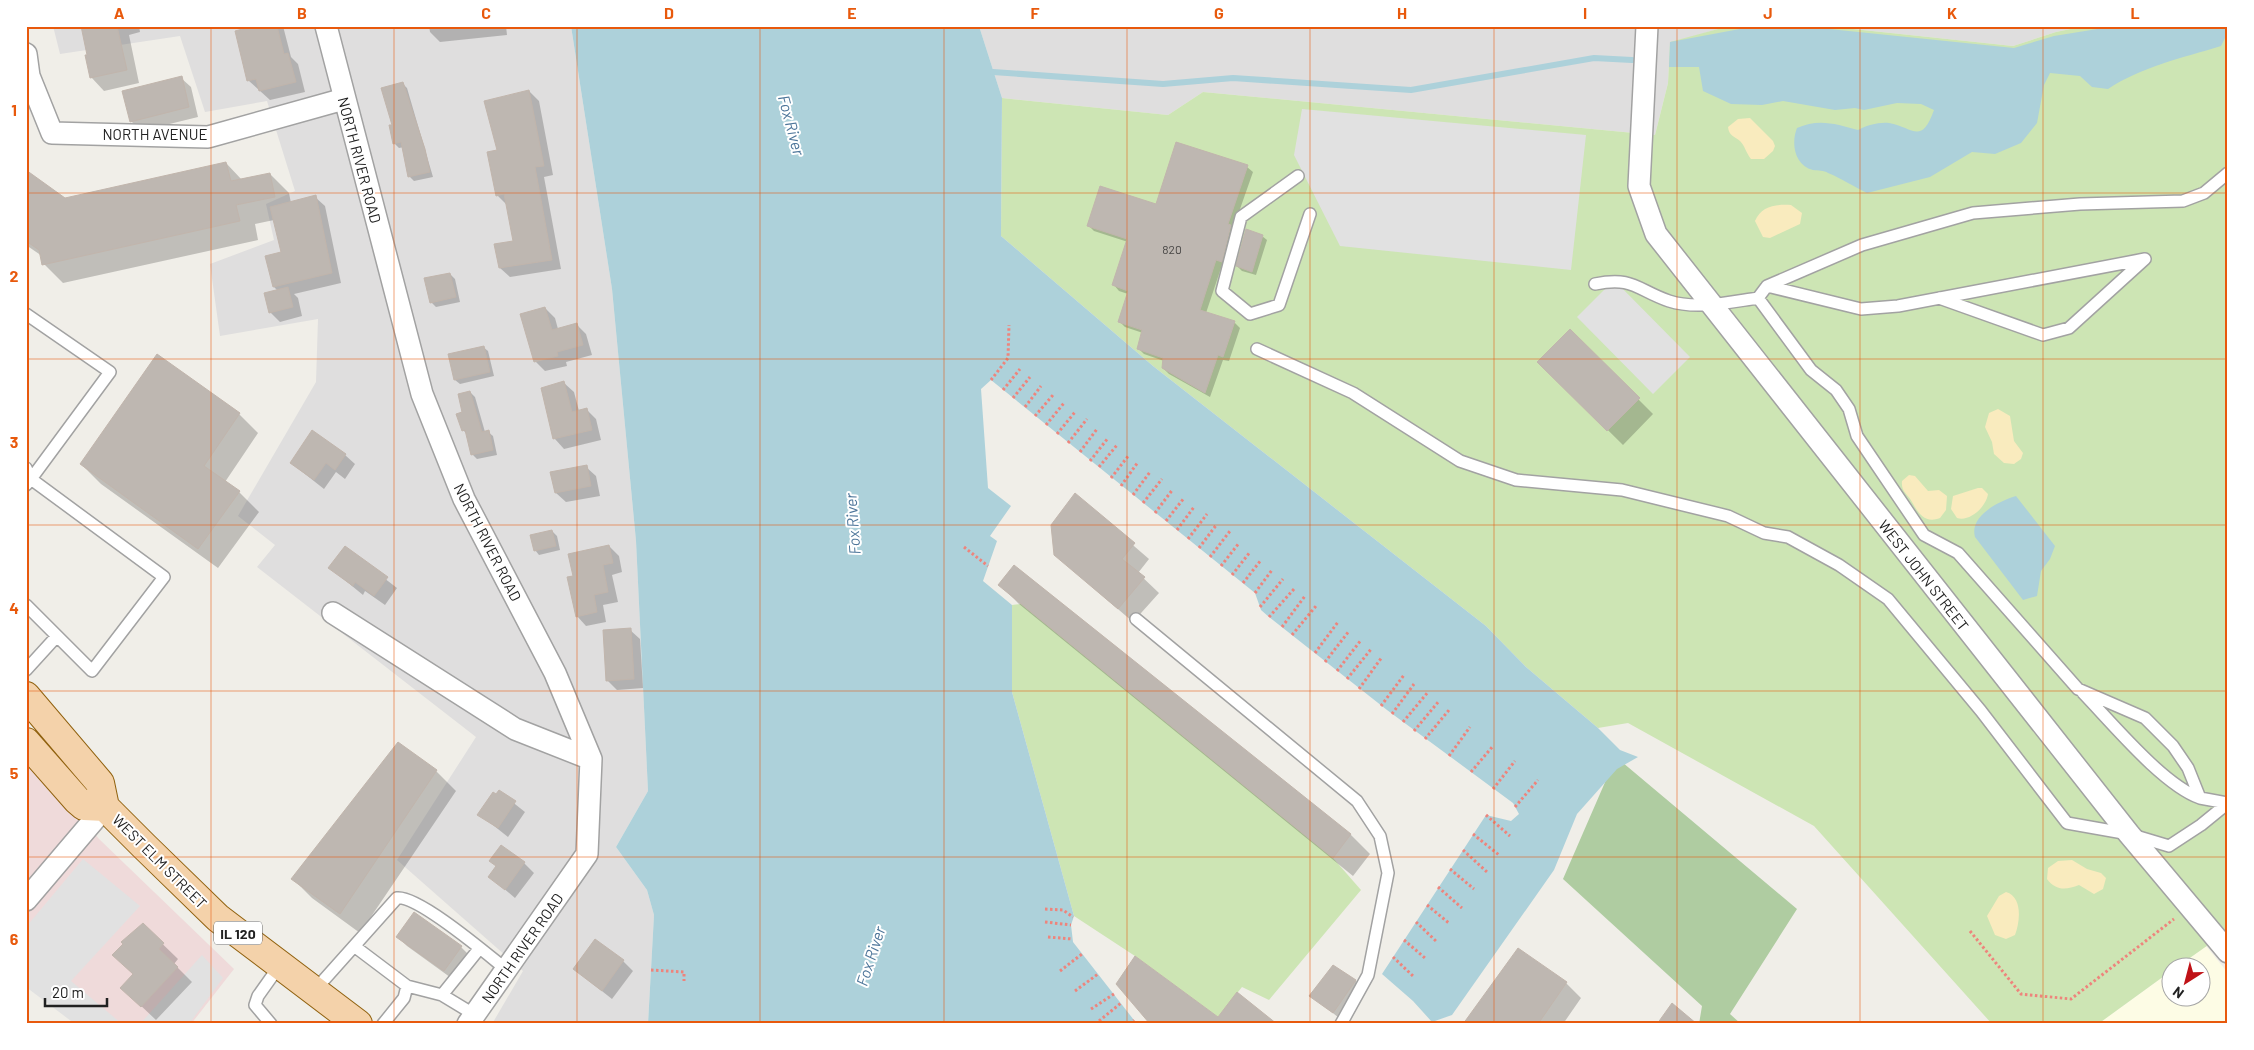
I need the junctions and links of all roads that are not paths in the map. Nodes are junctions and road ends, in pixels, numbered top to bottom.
1 (326, 26) edge
2 (1647, 26) edge
3 (26, 54) edge
4 (344, 99) junction
5 (2228, 172) edge
6 (1298, 176) dead end
7 (1310, 214) dead end
8 (1596, 284) dead end
9 (1767, 286) junction
10 (1758, 298) junction
11 (1939, 298) junction
12 (1711, 305) junction
13 (26, 314) edge
14 (1257, 349) dead end
15 (26, 468) edge
16 (29, 482) edge
17 (26, 605) edge
18 (333, 613) dead end
19 (1136, 618) dead end
20 (57, 636) junction
21 (26, 670) edge
22 (2078, 689) junction
23 (26, 696) edge
24 (26, 742) edge
25 (591, 759) junction
26 (2200, 798) junction
27 (2228, 803) edge
28 (105, 807) junction
29 (2129, 834) junction
30 (26, 900) edge
31 (354, 946) junction
32 (479, 949) junction
33 (2228, 952) edge
34 (280, 965) junction
35 (507, 970) junction
36 (407, 986) junction
37 (314, 990) junction
38 (442, 995) junction
39 (471, 1019) edge
40 (271, 1024) edge
41 (358, 1024) edge
42 (383, 1024) edge
43 (1341, 1024) edge

1 - 4 street, NORTH RIVER ROAD
2 - 12 street, WEST JOHN STREET
3 - 4 street, NORTH AVENUE
4 - 25 street, NORTH RIVER ROAD
5 - 9 lane
6 - 7 lane
8 - 12 lane
9 - 10 lane
9 - 11 lane
10 - 12 lane
10 - 22 lane
11 - 11 lane
12 - 29 street, WEST JOHN STREET
13 - 16 lane
14 - 29 lane
15 - 16 lane
16 - 20 lane
17 - 20 lane
18 - 25 street
19 - 43 lane
20 - 21 lane
22 - 26 lane
22 - 26 lane
23 - 28 main road, WEST ELM STREET
24 - 28 main road, WEST ELM STREET
25 - 35 street, NORTH RIVER ROAD
26 - 27 lane
27 - 29 lane
28 - 30 street
28 - 34 main road, WEST ELM STREET / IL 120
29 - 33 street, WEST JOHN STREET
31 - 32 lane
31 - 36 lane
31 - 37 lane
32 - 35 lane
32 - 38 lane
34 - 37 main road, WEST ELM STREET / IL 120
34 - 40 lane
35 - 39 street, NORTH RIVER ROAD
36 - 38 lane
36 - 42 lane
37 - 41 main road, WEST ELM STREET / IL 120
38 - 39 lane

